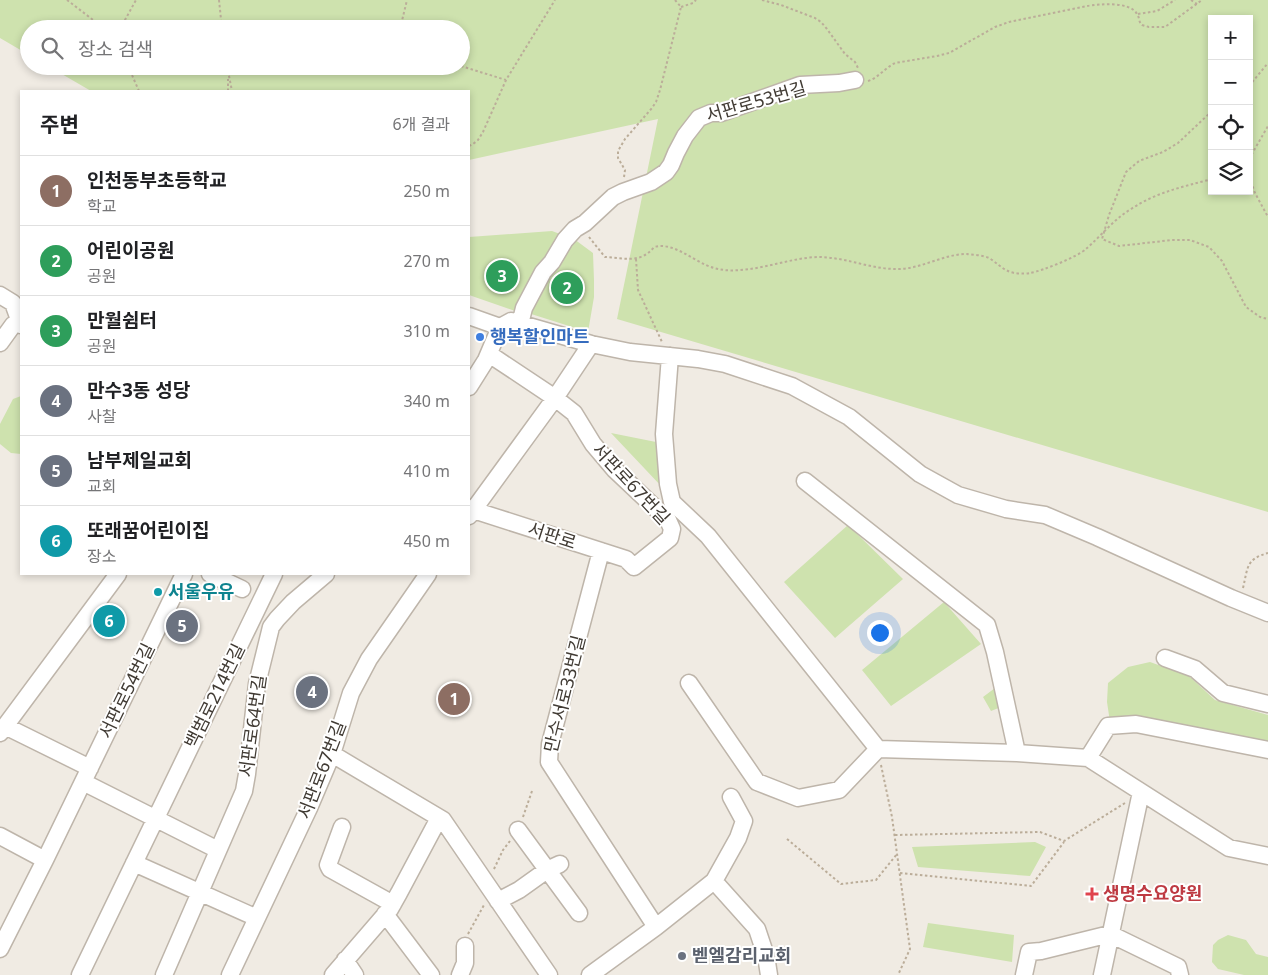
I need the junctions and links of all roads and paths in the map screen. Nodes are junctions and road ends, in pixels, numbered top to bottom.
1 (67, 0) edge
2 (136, 0) edge
3 (219, 0) edge
4 (407, 0) edge
5 (554, 0) edge
6 (675, 0) edge
7 (696, 0) edge
8 (762, 0) edge
9 (1174, 0) edge
10 (1191, 0) edge
11 (1202, 0) edge
12 (1196, 4) junction
13 (681, 7) junction
14 (1138, 14) junction
15 (93, 20) edge
16 (125, 20) edge
17 (221, 20) edge
18 (402, 20) edge
19 (1268, 63) edge
20 (470, 69) edge
21 (132, 75) edge
22 (228, 76) joint
23 (861, 77) junction
24 (506, 80) junction
25 (1253, 81) edge
26 (139, 90) edge
27 (228, 90) edge
28 (232, 90) edge
29 (1208, 116) edge
30 (1268, 126) edge
31 (470, 146) edge
32 (1253, 152) edge
33 (1208, 180) edge
34 (642, 185) junction
35 (1253, 187) edge
36 (1268, 217) edge
37 (580, 226) junction
38 (1105, 231) junction
39 (636, 259) junction
40 (0, 295) edge
41 (470, 316) edge
42 (1268, 319) edge
43 (20, 322) edge
44 (20, 324) edge
45 (520, 324) junction
46 (500, 327) junction
47 (0, 343) edge
48 (591, 344) junction
49 (489, 354) junction
50 (670, 356) junction
51 (470, 385) edge
52 (555, 398) junction
53 (805, 482) dead end
54 (470, 511) edge
55 (601, 551) junction
56 (1268, 553) edge
57 (634, 567) joint
58 (117, 575) edge
59 (184, 575) edge
60 (212, 575) edge
61 (274, 575) edge
62 (325, 575) edge
63 (427, 575) edge
64 (242, 589) dead end
65 (1240, 602) junction
66 (1268, 613) edge
67 (1165, 658) dead end
68 (689, 683) dead end
69 (1268, 704) edge
70 (3, 729) edge
71 (878, 749) junction
72 (1268, 750) edge
73 (1017, 753) junction
74 (332, 754) junction
75 (1088, 758) junction
76 (87, 775) junction
77 (532, 791) dead end
78 (1141, 792) junction
79 (731, 797) dead end
80 (156, 818) junction
81 (439, 818) junction
82 (342, 827) dead end
83 (518, 830) junction
84 (895, 835) junction
85 (0, 836) edge
86 (787, 839) dead end
87 (1064, 841) junction
88 (218, 850) junction
89 (897, 854) junction
90 (1268, 856) edge
91 (46, 860) junction
92 (134, 863) junction
93 (554, 867) junction
94 (900, 873) junction
95 (714, 881) junction
96 (488, 886) junction
97 (200, 893) junction
98 (498, 902) junction
99 (389, 909) junction
100 (579, 913) dead end
101 (257, 918) junction
102 (656, 927) junction
103 (1110, 934) junction
104 (465, 946) joint
105 (0, 949) edge
106 (345, 960) junction
107 (80, 975) edge
108 (164, 975) edge
109 (230, 975) edge
110 (333, 975) edge
111 (355, 975) edge
112 (431, 975) edge
113 (460, 975) edge
114 (549, 975) edge
115 (590, 975) edge
116 (769, 975) edge
117 (898, 975) edge
118 (1024, 975) edge
119 (1102, 975) edge
120 (1180, 975) edge

1 - 15 path
2 - 16 path
3 - 17 path
4 - 18 path
5 - 24 path
6 - 13 path
7 - 13 path
8 - 23 path
9 - 14 path
10 - 12 path
11 - 12 path
12 - 14 path
13 - 34 path
14 - 23 path
19 - 25 path
20 - 24 path
21 - 26 path
22 - 27 path
22 - 28 path
23 - 34 street, 서판로53번길
24 - 31 path
29 - 38 path
30 - 32 path
33 - 38 path
34 - 37 street, 서판로53번길
35 - 36 path
37 - 39 path
37 - 45 street, 서판로53번길
38 - 39 path
38 - 42 path
39 - 50 path
40 - 43 street
41 - 46 street
44 - 47 street
45 - 46 street
45 - 48 street
46 - 49 street
48 - 50 street
48 - 52 street
49 - 51 street
49 - 52 street
50 - 65 street
50 - 71 street
52 - 54 street
52 - 57 street, 서판로67번길
53 - 73 street
54 - 55 street, 서판로
55 - 57 street, 서판로
55 - 102 street, 만수서로33번길
56 - 65 path
58 - 70 street
59 - 76 street, 서판로54번길
60 - 64 street
61 - 80 street, 백범로214번길
62 - 88 street, 서판로64번길
63 - 74 street, 서판로67번길
65 - 66 street
67 - 69 street
68 - 71 street
70 - 76 street
71 - 73 street
71 - 84 path
72 - 75 street
73 - 75 street
74 - 81 street
74 - 101 street, 서판로67번길
75 - 78 street
76 - 80 street
76 - 91 street, 서판로54번길
77 - 83 path
78 - 87 path
78 - 90 street
78 - 103 street
79 - 95 street
80 - 88 street
80 - 92 street, 백범로214번길
81 - 96 street
81 - 99 street
82 - 99 street
83 - 93 street
83 - 96 path
84 - 87 path
84 - 89 path
85 - 91 street
86 - 89 path
87 - 94 path
88 - 97 street, 서판로64번길
89 - 94 path
91 - 105 street, 서판로54번길
92 - 97 street
92 - 107 street, 백범로214번길
93 - 98 street
93 - 100 street
94 - 117 path
95 - 102 street
95 - 116 street
96 - 98 street
96 - 104 path
97 - 101 street
97 - 108 street, 서판로64번길
98 - 114 street
99 - 106 street
99 - 112 street
101 - 109 street, 서판로67번길
102 - 115 street
103 - 118 street
103 - 119 street
103 - 120 street
104 - 113 street
106 - 110 street
106 - 111 street

